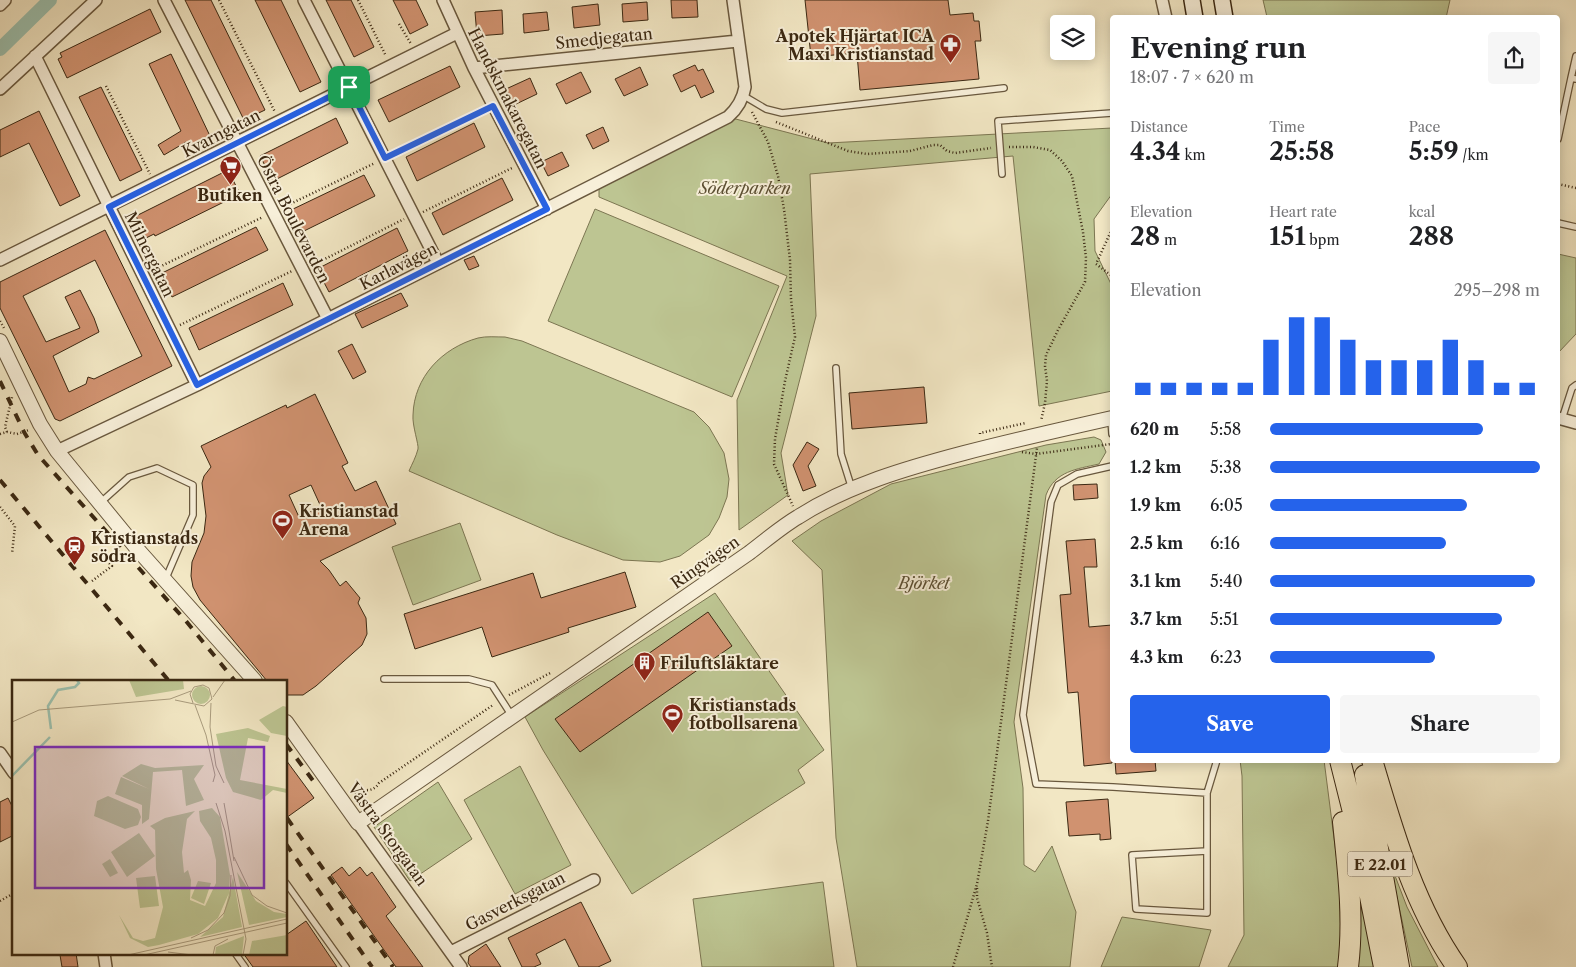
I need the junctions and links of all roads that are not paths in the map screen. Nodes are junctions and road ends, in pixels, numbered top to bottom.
1 (5, 0) edge
2 (96, 0) edge
3 (164, 0) edge
4 (304, 0) edge
5 (443, 0) edge
6 (733, 0) edge
7 (1162, 0) edge
8 (1192, 0) edge
9 (1222, 0) edge
10 (0, 5) edge
11 (1165, 15) edge
12 (1194, 15) edge
13 (1224, 15) edge
14 (457, 33) junction
15 (738, 41) junction
16 (35, 56) junction
17 (1576, 56) edge
18 (474, 68) junction
19 (1573, 78) edge
20 (349, 87) junction
21 (0, 88) edge
22 (1004, 88) dead end
23 (744, 96) junction
24 (1110, 113) edge
25 (1560, 132) edge
26 (237, 143) junction
27 (1002, 174) dead end
28 (109, 207) junction
29 (547, 209) junction
30 (1560, 223) edge
31 (1576, 227) edge
32 (0, 260) edge
33 (438, 263) junction
34 (328, 319) junction
35 (0, 341) edge
36 (836, 368) dead end
37 (197, 385) junction
38 (1576, 385) edge
39 (1110, 418) edge
40 (1560, 418) edge
41 (1576, 422) edge
42 (57, 451) junction
43 (1110, 466) edge
44 (852, 490) junction
45 (100, 503) junction
46 (165, 580) junction
47 (384, 679) dead end
48 (254, 680) edge
49 (512, 716) junction
50 (288, 725) edge
51 (0, 753) edge
52 (1216, 763) edge
53 (1336, 763) edge
54 (1341, 763) edge
55 (1363, 763) edge
56 (1373, 763) edge
57 (7, 769) edge
58 (1207, 793) junction
59 (358, 823) junction
60 (1207, 851) junction
61 (594, 880) dead end
62 (288, 886) edge
63 (451, 952) junction
64 (104, 954) edge
65 (236, 954) edge
66 (106, 967) edge
67 (245, 967) edge
68 (346, 967) edge
69 (461, 967) edge
70 (1348, 967) edge
71 (1384, 967) edge
72 (1399, 967) edge
73 (1457, 967) edge

1 - 10 street
2 - 16 street
3 - 26 street, Östra Boulevarden
4 - 20 street
5 - 14 street, Handskmakaregatan
6 - 15 street
7 - 11 street
8 - 12 main road
9 - 13 main road
14 - 18 street, Handskmakaregatan
14 - 20 street, Kvarngatan
15 - 18 street, Smedjegatan
15 - 23 street
16 - 21 street
16 - 28 street, Milnergatan
17 - 19 lane
18 - 29 street, Handskmakaregatan
19 - 25 lane
20 - 26 street, Kvarngatan
20 - 33 street
22 - 23 lane
23 - 29 street, Karlavägen
24 - 27 lane
26 - 28 street, Kvarngatan
26 - 34 street, Östra Boulevarden
28 - 32 street, Kvarngatan
28 - 37 street, Milnergatan
29 - 33 street, Karlavägen
30 - 31 lane
33 - 34 street, Karlavägen
34 - 37 street, Karlavägen
35 - 42 street
36 - 44 lane
37 - 42 street, Karlavägen
38 - 40 lane
39 - 44 street, Ringvägen
40 - 41 street
42 - 45 street
43 - 58 lane
44 - 49 street, Ringvägen
45 - 46 street
45 - 46 lane
46 - 48 street
47 - 49 lane
49 - 59 street, Ringvägen
50 - 59 street, Västra Storgatan
51 - 57 street
52 - 58 lane
53 - 70 highway
54 - 71 highway, E 22.01
55 - 72 highway, E 22.01
56 - 73 highway
58 - 60 lane
59 - 63 street, Västra Storgatan
60 - 60 lane
61 - 63 street, Gasverksgatan
62 - 68 lane
63 - 69 street, Västra Storgatan
64 - 66 street
65 - 67 lane

